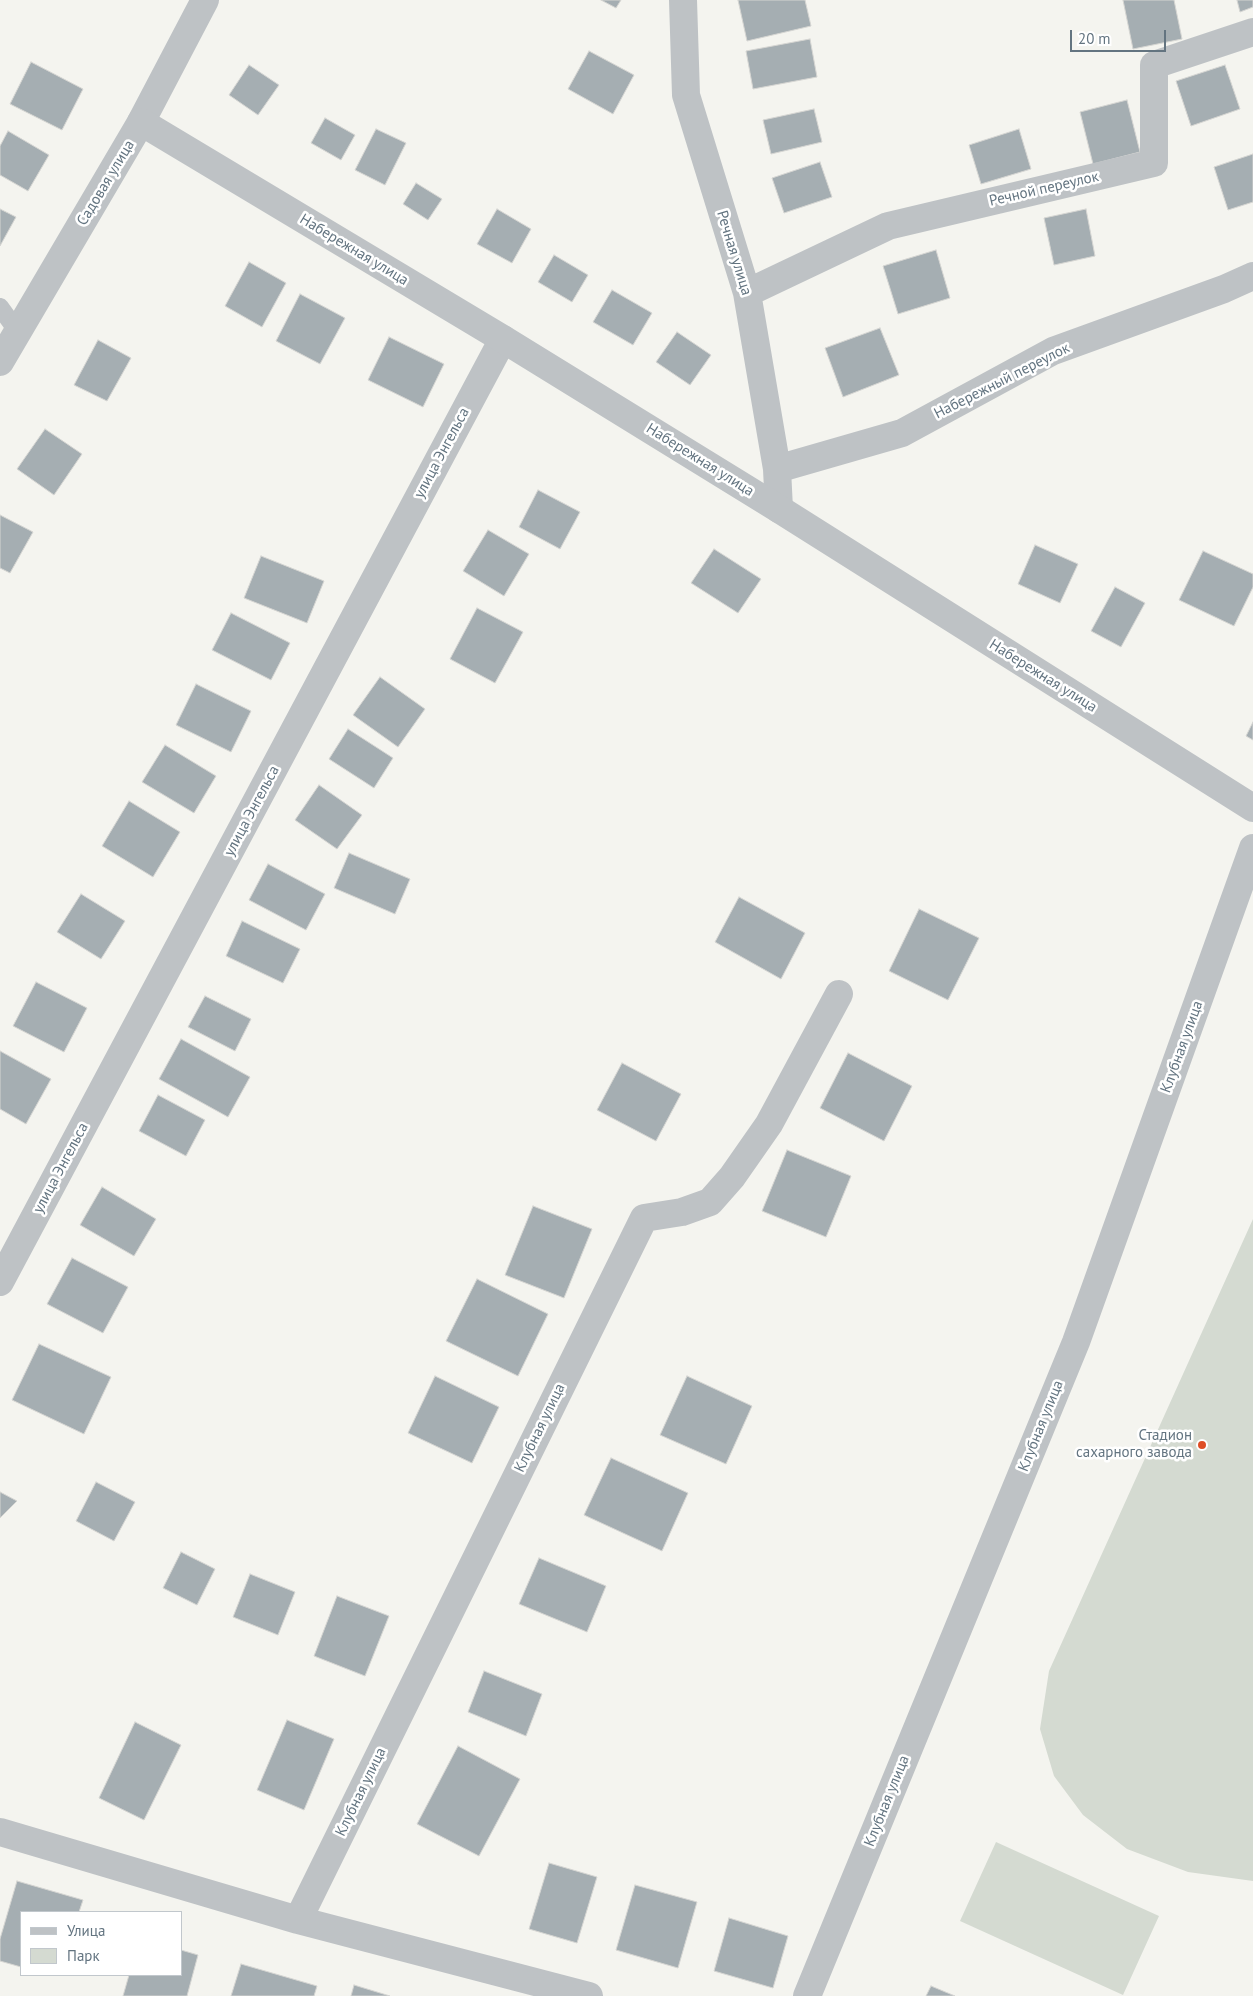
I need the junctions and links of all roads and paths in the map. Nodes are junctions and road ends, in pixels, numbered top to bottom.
1 (205, 0) edge
2 (683, 0) edge
3 (1253, 32) edge
4 (142, 122) junction
5 (1253, 276) edge
6 (748, 293) junction
7 (0, 307) edge
8 (18, 332) junction
9 (503, 339) junction
10 (0, 362) edge
11 (777, 469) junction
12 (779, 509) junction
13 (1253, 808) edge
14 (1253, 848) edge
15 (839, 994) dead end
16 (0, 1282) edge
17 (0, 1832) edge
18 (298, 1920) junction
19 (589, 1996) edge
20 (807, 1996) edge

1 - 4 street, Садовая улица
2 - 6 street, Речная улица
3 - 6 street, Речной переулок
4 - 8 street, Садовая улица
4 - 9 street, Набережная улица
5 - 11 street, Набережный переулок
6 - 11 street, Речная улица
7 - 8 lane
8 - 10 street, Садовая улица
9 - 12 street, Набережная улица
9 - 16 street, улица Энгельса
11 - 12 street, Речная улица
12 - 13 street, Набережная улица
14 - 20 street, Клубная улица
15 - 18 street, Клубная улица
17 - 18 street
18 - 19 street

